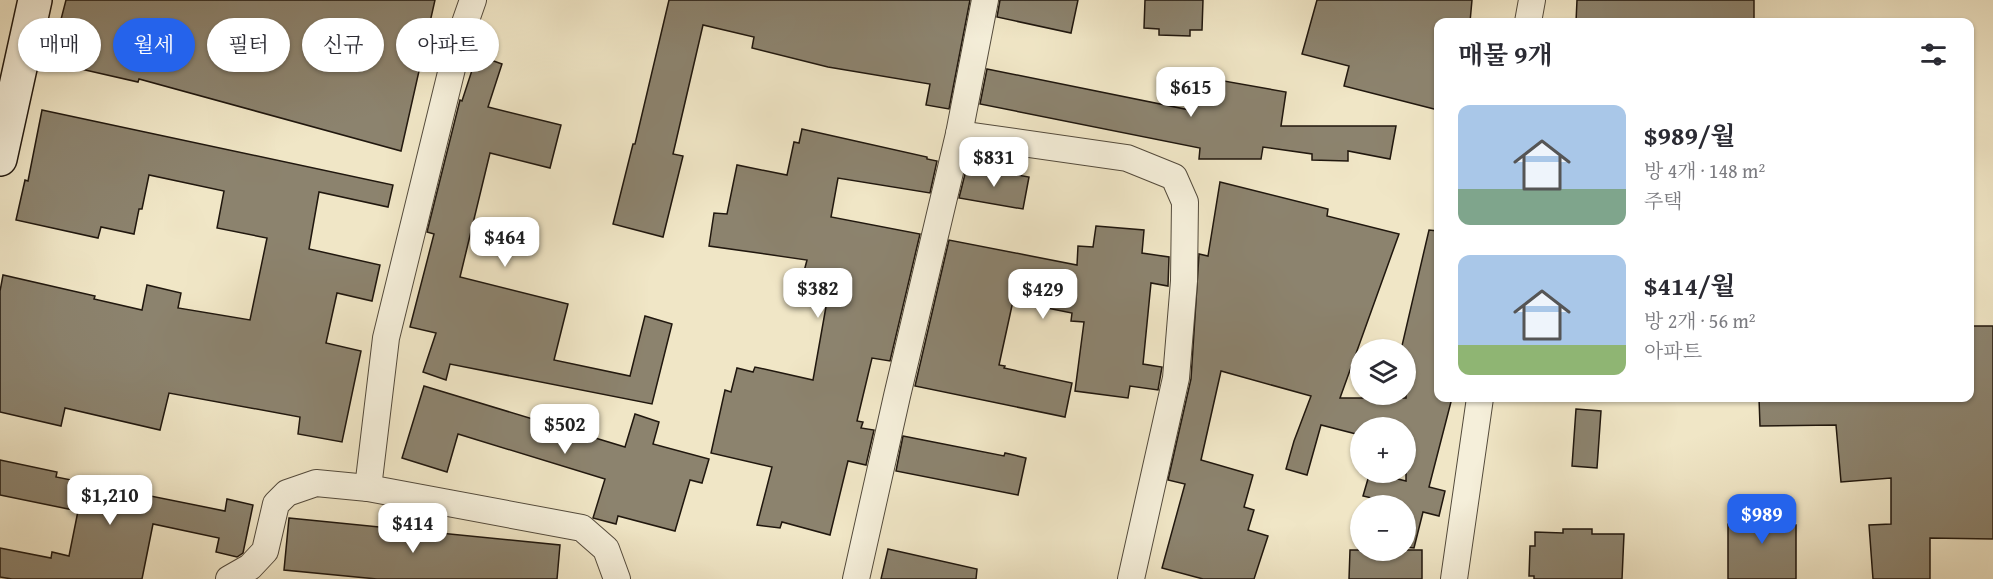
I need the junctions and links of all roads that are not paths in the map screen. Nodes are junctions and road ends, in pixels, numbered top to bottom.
1 (34, 0) edge
2 (473, 0) edge
3 (985, 0) edge
4 (1532, 0) edge
5 (1529, 18) edge
6 (959, 134) junction
7 (0, 159) edge
8 (1479, 402) edge
9 (368, 488) junction
10 (229, 579) edge
11 (617, 579) edge
12 (856, 579) edge
13 (1131, 579) edge
14 (1454, 579) edge

1 - 7 street
2 - 9 street
3 - 6 street
4 - 5 street
6 - 12 street
6 - 13 street
8 - 14 street
9 - 10 street
9 - 11 street

